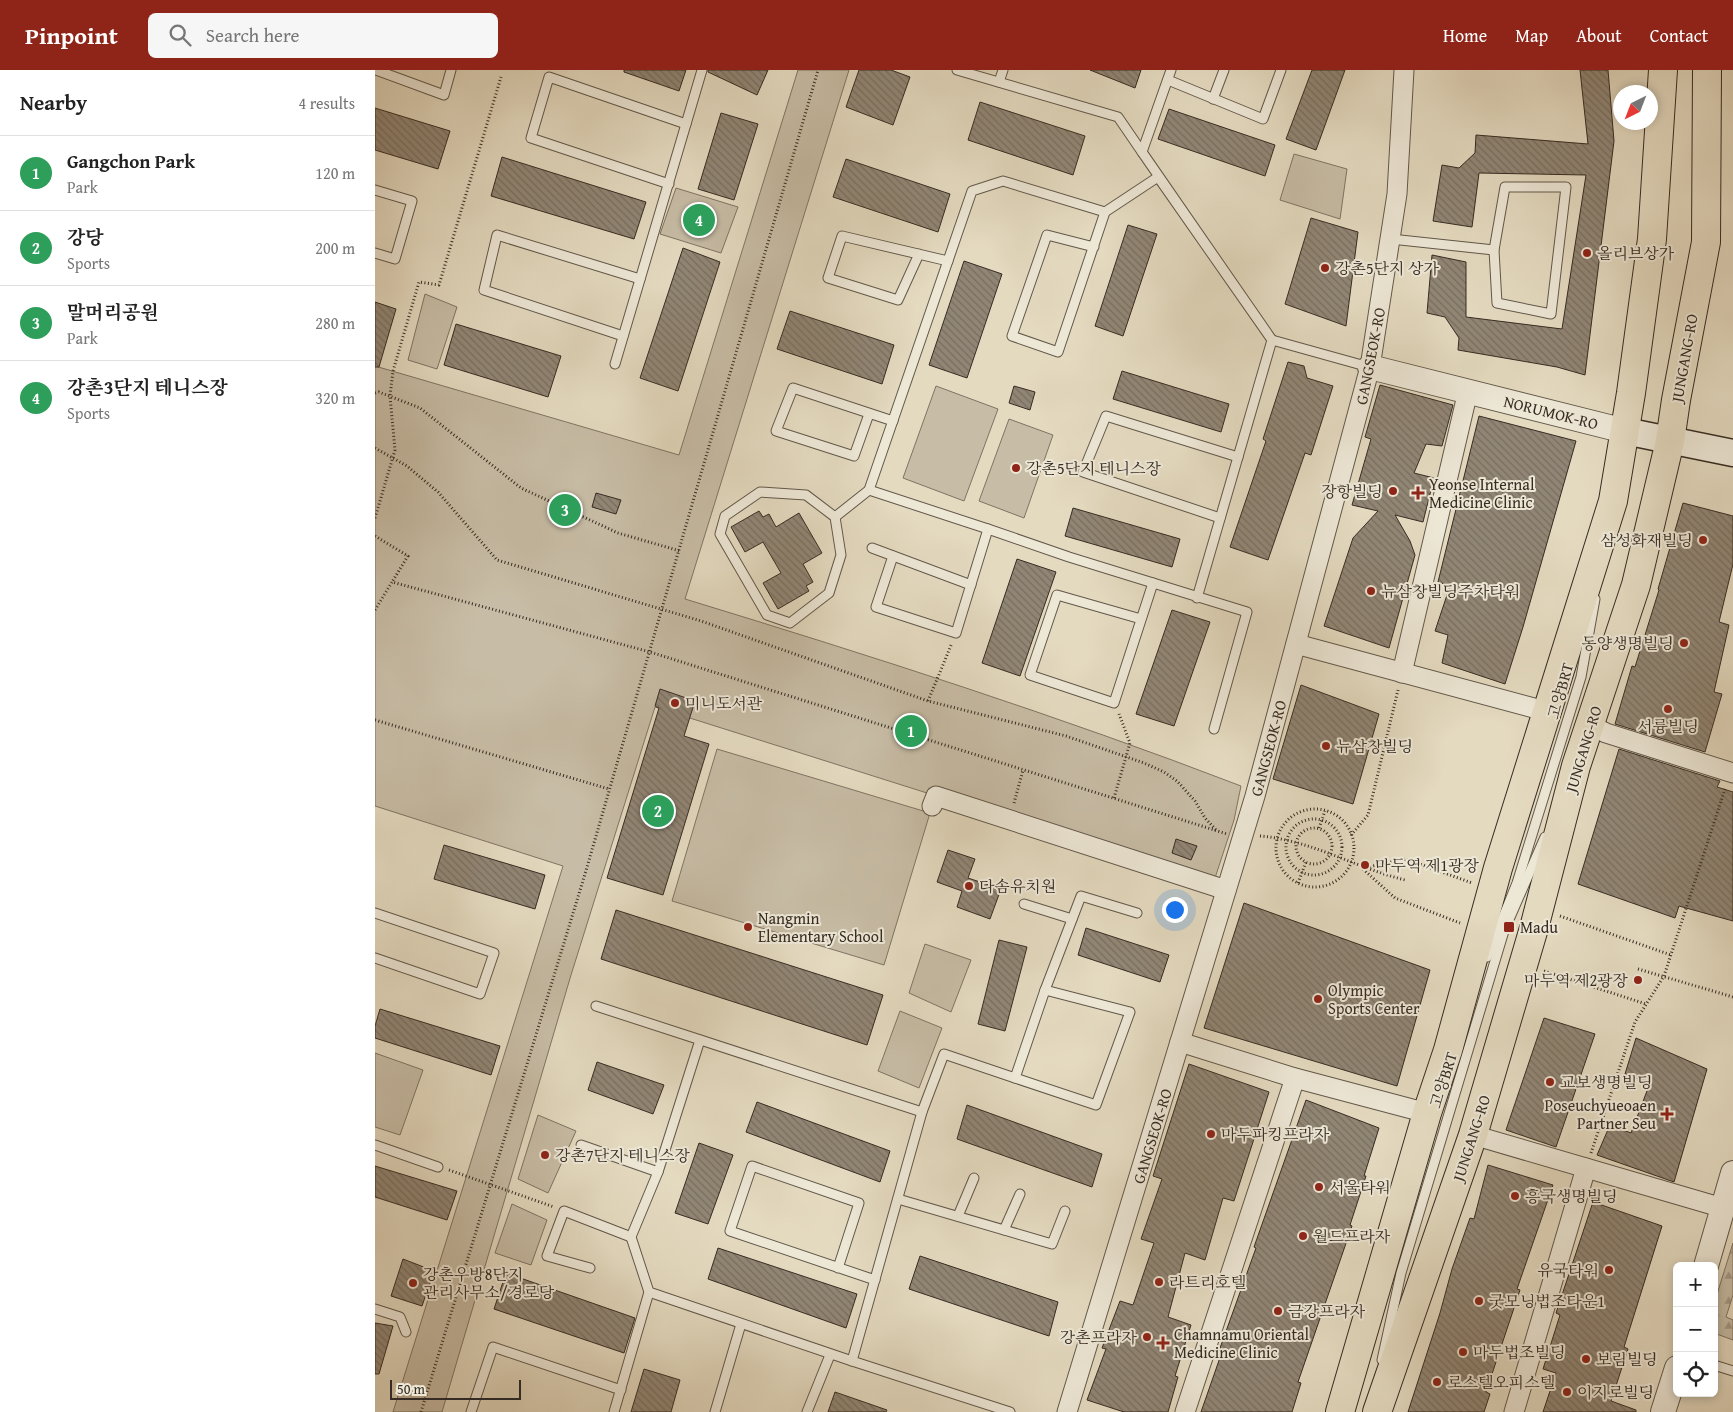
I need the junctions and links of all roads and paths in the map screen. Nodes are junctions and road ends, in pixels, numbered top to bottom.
1 (376, 70) edge
2 (451, 70) edge
3 (702, 70) edge
4 (819, 70) edge
5 (957, 70) edge
6 (1003, 70) edge
7 (1171, 70) edge
8 (1224, 70) edge
9 (1281, 70) edge
10 (1404, 70) edge
11 (1663, 70) edge
12 (1707, 70) edge
13 (501, 77) dead end
14 (1167, 80) junction
15 (999, 82) junction
16 (1213, 99) junction
17 (686, 124) junction
18 (1143, 152) junction
19 (669, 184) junction
20 (375, 190) edge
21 (1105, 212) junction
22 (1391, 239) junction
23 (1094, 247) junction
24 (1494, 250) junction
25 (375, 253) edge
26 (919, 254) junction
27 (948, 261) junction
28 (640, 279) junction
29 (623, 336) junction
30 (1272, 340) junction
31 (615, 364) dead end
32 (1370, 367) junction
33 (1468, 391) junction
34 (375, 392) edge
35 (390, 396) junction
36 (869, 414) junction
37 (893, 421) junction
38 (1625, 430) junction
39 (1670, 440) junction
40 (375, 448) edge
41 (1733, 453) edge
42 (1238, 457) junction
43 (393, 458) junction
44 (869, 490) junction
45 (1613, 501) junction
46 (835, 517) junction
47 (375, 518) edge
48 (1220, 518) junction
49 (988, 529) junction
50 (375, 536) edge
51 (872, 548) dead end
52 (680, 550) junction
53 (893, 556) junction
54 (1599, 579) dead end
55 (392, 582) junction
56 (1153, 582) junction
57 (971, 585) junction
58 (1597, 589) dead end
59 (1197, 598) junction
60 (663, 609) junction
61 (375, 610) edge
62 (1141, 619) junction
63 (956, 633) junction
64 (1296, 644) junction
65 (650, 652) junction
66 (1402, 673) junction
67 (928, 701) junction
68 (1114, 703) junction
69 (1545, 711) junction
70 (375, 720) edge
71 (1589, 725) junction
72 (1214, 729) dead end
73 (1126, 758) junction
74 (1576, 766) junction
75 (1732, 769) edge
76 (1023, 770) junction
77 (609, 789) junction
78 (1114, 798) junction
79 (932, 806) dead end
80 (1325, 811) junction
81 (1322, 819) junction
82 (1009, 820) junction
83 (1552, 821) dead end
84 (1319, 828) junction
85 (1548, 830) dead end
86 (1217, 831) junction
87 (1235, 835) dead end
88 (1351, 835) junction
89 (1256, 836) dead end
90 (1277, 838) junction
91 (1287, 841) junction
92 (1296, 843) junction
93 (1331, 853) junction
94 (1339, 858) junction
95 (1306, 862) junction
96 (1351, 863) junction
97 (1363, 868) junction
98 (1302, 872) junction
99 (1405, 880) dead end
100 (1298, 883) junction
101 (1475, 884) dead end
102 (1226, 890) junction
103 (1024, 904) dead end
104 (375, 913) edge
105 (1137, 913) dead end
106 (1552, 913) dead end
107 (1072, 918) junction
108 (1466, 926) dead end
109 (1671, 955) junction
110 (375, 958) edge
111 (1638, 968) dead end
112 (1540, 970) dead end
113 (1664, 976) junction
114 (1045, 990) junction
115 (1733, 997) edge
116 (1646, 1004) junction
117 (596, 1006) dead end
118 (700, 1040) junction
119 (1180, 1042) junction
120 (1448, 1050) junction
121 (1015, 1078) junction
122 (1295, 1078) junction
123 (922, 1112) junction
124 (1427, 1113) junction
125 (1473, 1135) junction
126 (375, 1145) edge
127 (581, 1145) dead end
128 (439, 1166) joint
129 (1586, 1168) junction
130 (658, 1172) junction
131 (1733, 1173) edge
132 (974, 1178) dead end
133 (490, 1184) junction
134 (1020, 1194) dead end
135 (898, 1198) junction
136 (1723, 1208) junction
137 (563, 1211) junction
138 (1065, 1211) dead end
139 (958, 1216) junction
140 (1004, 1230) junction
141 (631, 1236) junction
142 (1707, 1262) edge
143 (590, 1268) dead end
144 (838, 1268) junction
145 (875, 1280) junction
146 (649, 1292) junction
147 (375, 1309) edge
148 (741, 1324) junction
149 (406, 1332) dead end
150 (830, 1355) junction
151 (852, 1361) junction
152 (1381, 1366) dead end
153 (1718, 1366) edge
154 (1733, 1371) edge
155 (1673, 1381) edge
156 (1377, 1384) dead end
157 (621, 1390) junction
158 (421, 1412) edge
159 (471, 1412) edge
160 (614, 1412) edge
161 (715, 1412) edge
162 (807, 1412) edge
163 (1011, 1412) edge
164 (1067, 1412) edge
165 (1185, 1412) edge
166 (1339, 1412) edge
167 (1371, 1412) edge
168 (1377, 1412) edge
169 (1515, 1412) edge
170 (1663, 1412) edge

1 - 2 lane
3 - 17 lane
4 - 52 path
5 - 15 lane
6 - 15 lane
7 - 14 lane
8 - 16 lane
9 - 16 lane
10 - 22 street, GANGSEOK-RO
11 - 38 main road
12 - 39 main road, JUNGANG-RO
13 - 35 path
14 - 16 lane
14 - 18 lane
15 - 18 lane
17 - 19 lane
17 - 19 lane
18 - 30 lane
19 - 28 lane
20 - 25 lane
21 - 23 lane
21 - 27 lane
21 - 30 lane
22 - 24 lane
22 - 32 street, GANGSEOK-RO
23 - 23 lane
24 - 24 lane
26 - 26 lane
26 - 27 lane
27 - 37 lane
28 - 29 lane
28 - 29 lane
29 - 31 lane
30 - 32 lane
30 - 42 lane
32 - 33 street, NORUMOK-RO
32 - 64 street, GANGSEOK-RO
33 - 38 street, NORUMOK-RO
33 - 66 street
34 - 35 path
35 - 43 path
35 - 52 path
36 - 36 lane
36 - 37 lane
37 - 44 lane
38 - 39 main road, NORUMOK-RO
38 - 45 main road
39 - 41 main road, NORUMOK-RO
39 - 71 main road, JUNGANG-RO
40 - 43 path
42 - 48 lane
42 - 48 lane
43 - 47 path
43 - 60 path
44 - 46 lane
44 - 49 lane
45 - 54 lane
45 - 69 main road
46 - 46 lane
48 - 59 lane
49 - 56 lane
49 - 57 lane
50 - 55 path
51 - 53 lane
52 - 60 path
53 - 57 lane
53 - 63 lane
55 - 61 path
55 - 65 path
56 - 59 lane
56 - 62 lane
57 - 63 lane
58 - 120 lane, 고양BRT
59 - 72 lane
60 - 65 path
60 - 67 path
62 - 68 lane
62 - 68 lane
63 - 67 path
64 - 66 street
64 - 102 street, GANGSEOK-RO
65 - 76 path
65 - 77 path
66 - 69 street
66 - 88 path
67 - 73 path
68 - 73 path
69 - 120 main road
70 - 77 path
71 - 74 main road, JUNGANG-RO
71 - 75 street
73 - 78 path
73 - 86 path
74 - 83 lane
74 - 125 main road, JUNGANG-RO
75 - 109 path
76 - 78 path
76 - 82 path
77 - 133 path
78 - 86 path
79 - 82 street
80 - 81 path
80 - 88 path
80 - 90 path
81 - 84 path
81 - 91 path
81 - 94 path
82 - 102 street
84 - 92 path
84 - 93 path
85 - 152 lane, 고양BRT
86 - 87 path
88 - 96 path
89 - 90 path
90 - 91 path
90 - 100 path
91 - 92 path
91 - 98 path
92 - 93 path
92 - 95 path
93 - 94 path
93 - 95 path
94 - 96 path
94 - 98 path
95 - 98 path
96 - 97 path
96 - 100 path
97 - 99 path
97 - 101 path
97 - 108 path
98 - 100 path
102 - 119 street, GANGSEOK-RO
103 - 107 lane
104 - 110 lane
105 - 107 lane
106 - 109 path
107 - 114 lane
109 - 113 path
111 - 113 path
112 - 116 path
113 - 115 path
113 - 116 path
114 - 121 lane
114 - 121 lane
116 - 129 path
117 - 118 lane
118 - 123 lane
118 - 130 lane
119 - 122 street
119 - 164 street, GANGSEOK-RO
120 - 124 main road
121 - 123 lane
122 - 124 street
122 - 165 street
123 - 135 lane
124 - 166 main road
125 - 129 street
125 - 168 main road, JUNGANG-RO
126 - 128 lane
127 - 130 lane
128 - 133 path
129 - 136 street
129 - 169 street
130 - 141 lane
131 - 136 street
132 - 139 lane
133 - 137 path
133 - 158 path
134 - 140 lane
135 - 139 lane
135 - 145 lane
136 - 142 street
137 - 141 lane
137 - 143 lane
138 - 140 lane
139 - 140 lane
141 - 146 lane
144 - 144 lane
144 - 145 lane
145 - 151 lane
146 - 148 lane
146 - 157 lane
147 - 149 lane
148 - 150 lane
148 - 161 lane
150 - 151 lane
150 - 162 lane
151 - 163 lane
153 - 154 lane
155 - 170 street
156 - 167 lane
157 - 159 lane
157 - 160 lane

